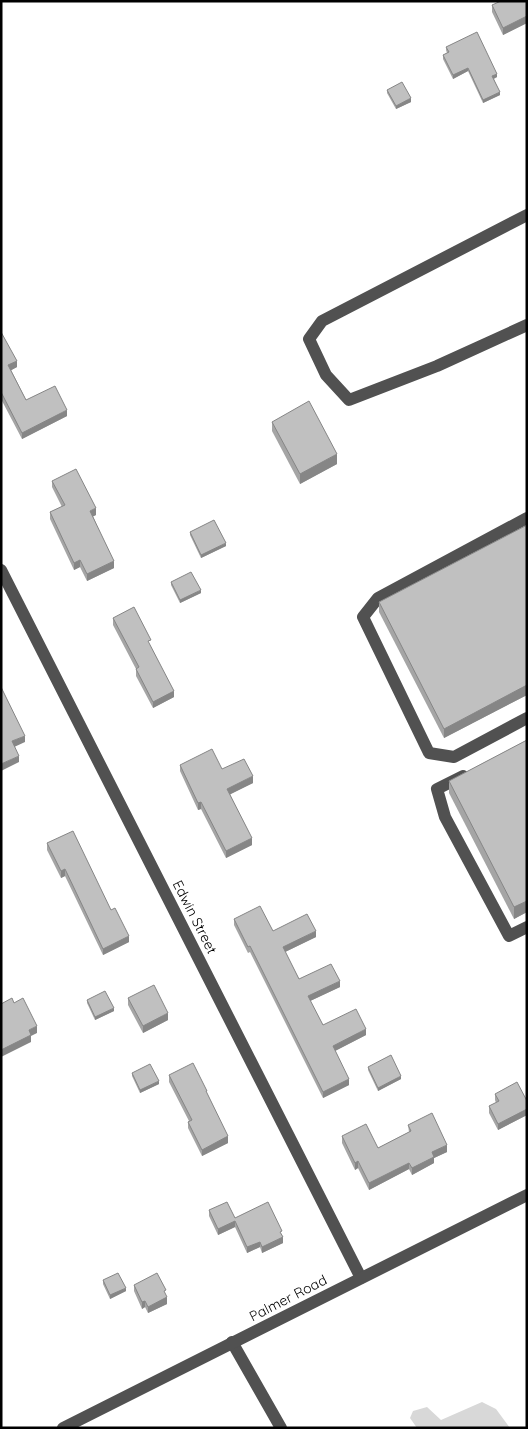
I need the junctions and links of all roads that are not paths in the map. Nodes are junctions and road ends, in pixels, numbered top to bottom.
1 (527, 214) edge
2 (527, 325) edge
3 (527, 518) edge
4 (1, 570) edge
5 (527, 718) edge
6 (478, 768) edge
7 (527, 927) edge
8 (527, 1195) edge
9 (361, 1278) junction
10 (232, 1342) junction
11 (63, 1428) edge
12 (281, 1428) edge

1 - 2 street
3 - 5 street
4 - 9 street, Edwin Street
6 - 7 street
8 - 9 street, Palmer Road
9 - 10 street, Palmer Road
10 - 11 street, Palmer Road
10 - 12 street

